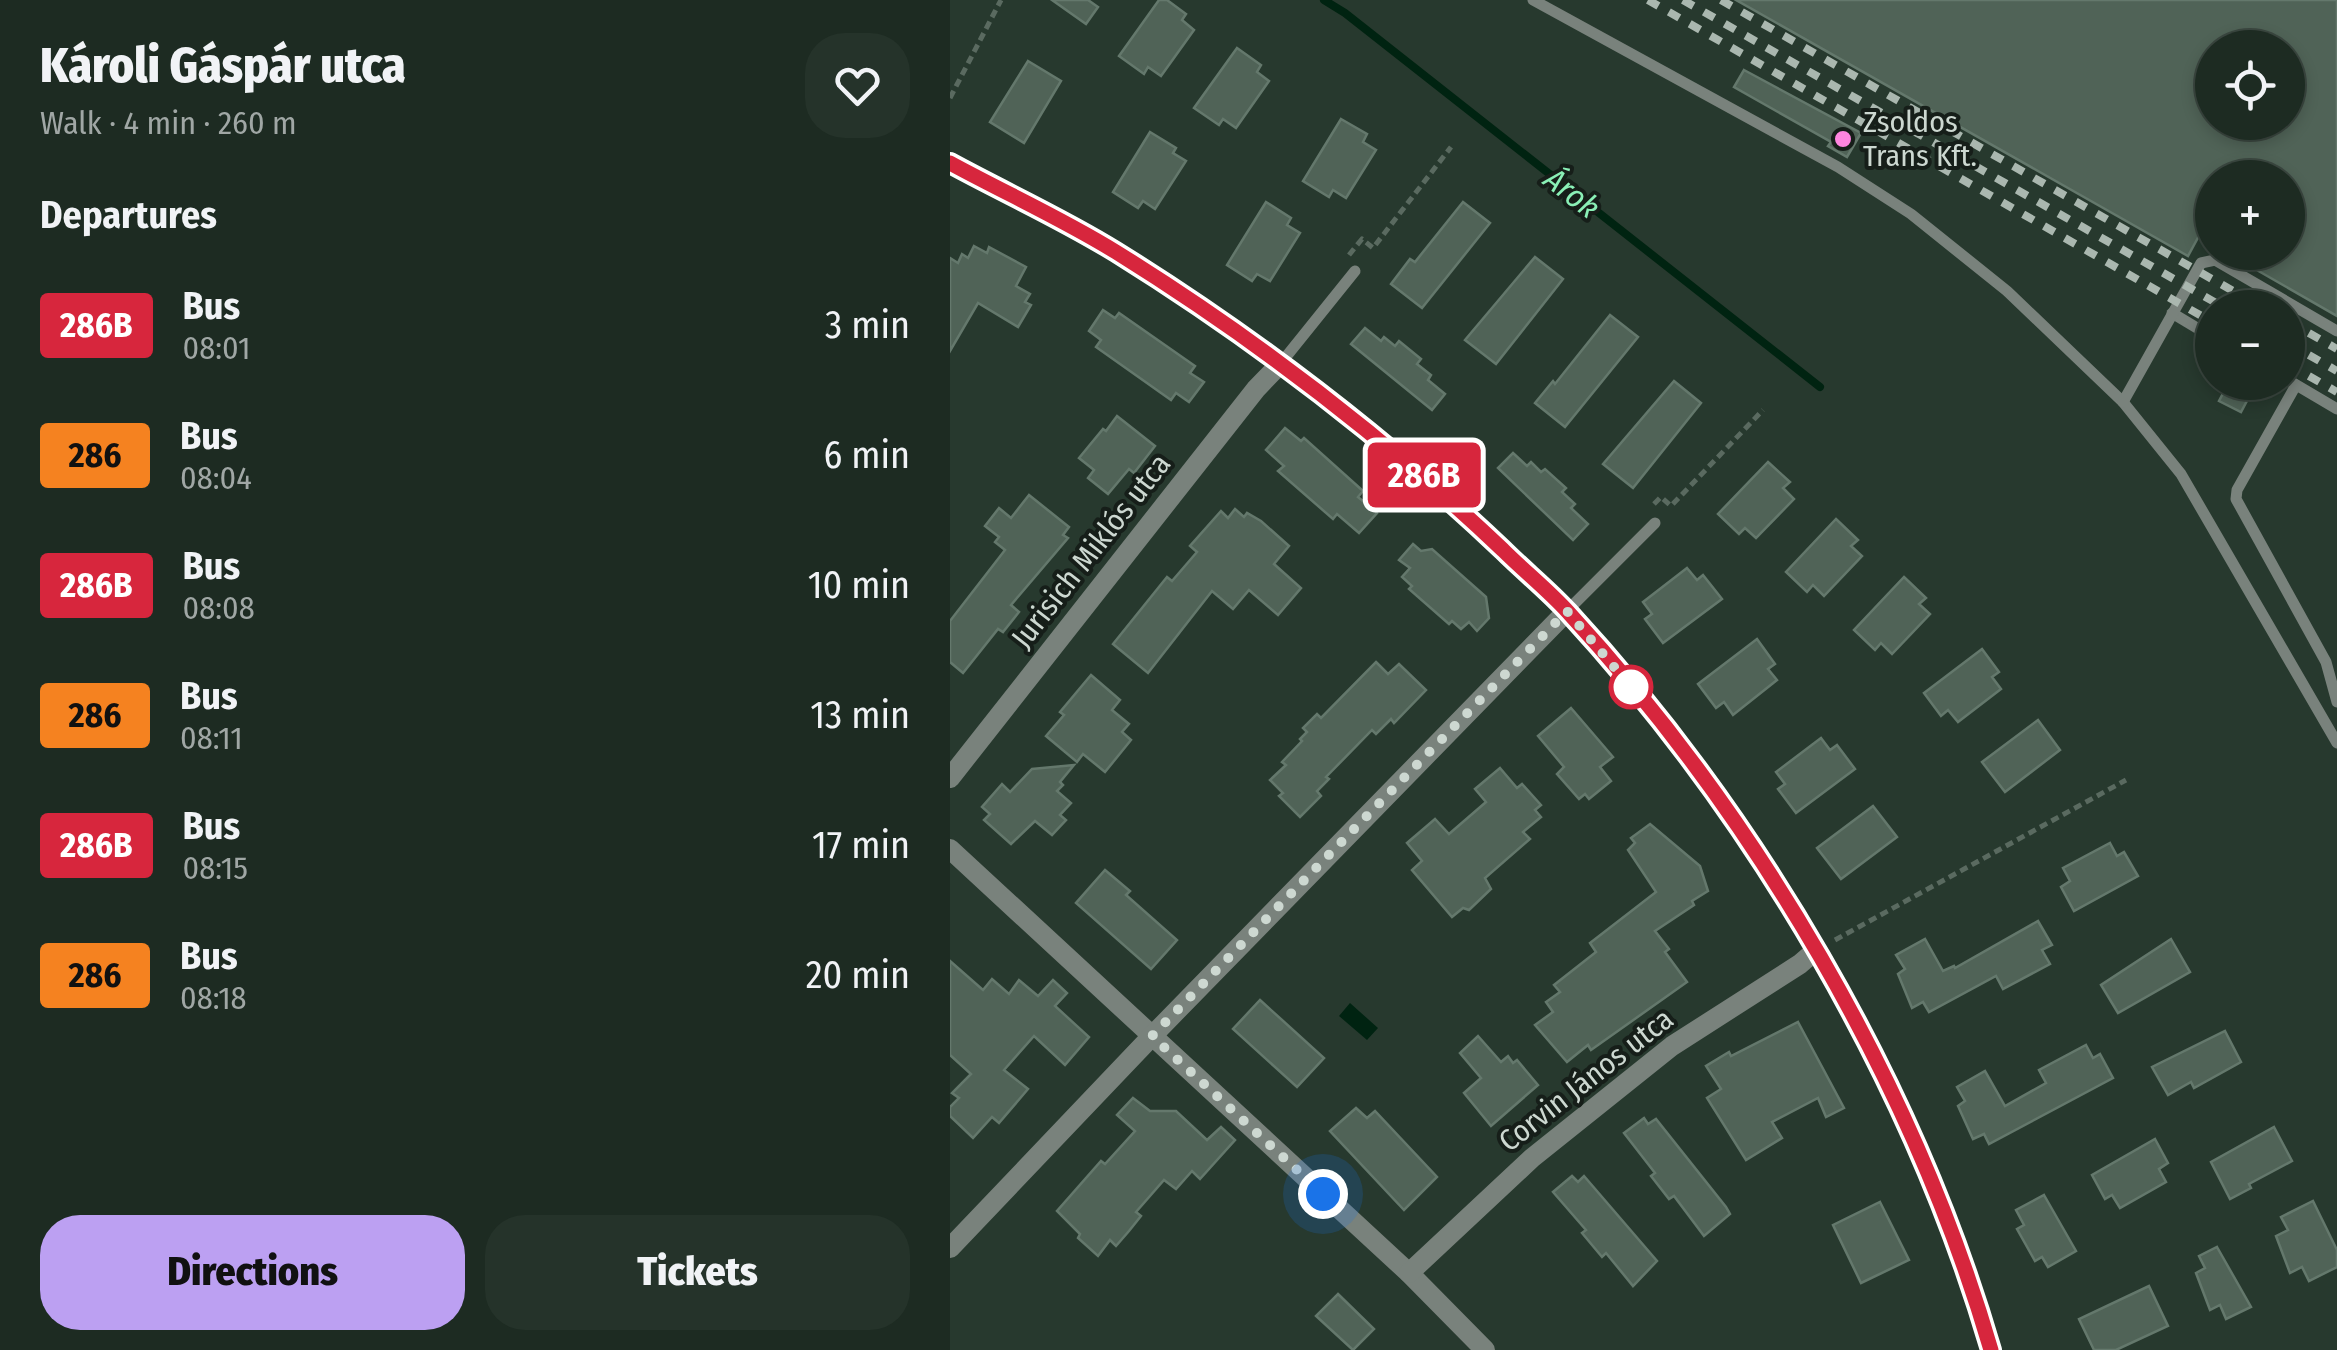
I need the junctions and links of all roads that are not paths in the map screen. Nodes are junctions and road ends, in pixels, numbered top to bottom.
1 (1534, 0) edge
2 (950, 164) edge
3 (1355, 271) dead end
4 (2172, 313) junction
5 (2195, 327) edge
6 (2337, 331) edge
7 (1281, 363) junction
8 (2305, 391) edge
9 (2283, 400) edge
10 (2123, 402) junction
11 (2337, 409) edge
12 (1655, 522) dead end
13 (1567, 611) junction
14 (2337, 702) edge
15 (2337, 744) edge
16 (950, 778) edge
17 (950, 848) edge
18 (1814, 951) junction
19 (1152, 1036) junction
20 (950, 1248) edge
21 (1409, 1273) junction
22 (1485, 1350) edge
23 (1991, 1350) edge

1 - 10 lane
2 - 7 street
3 - 7 lane
4 - 5 lane
4 - 6 lane
4 - 10 lane
7 - 13 street
7 - 16 street, Jurisich Miklós utca
8 - 11 lane
9 - 14 lane
10 - 15 lane
12 - 13 lane
13 - 18 street
13 - 19 street
17 - 19 street
18 - 21 street, Corvin János utca
18 - 23 street
19 - 20 street
19 - 21 street
21 - 22 street

